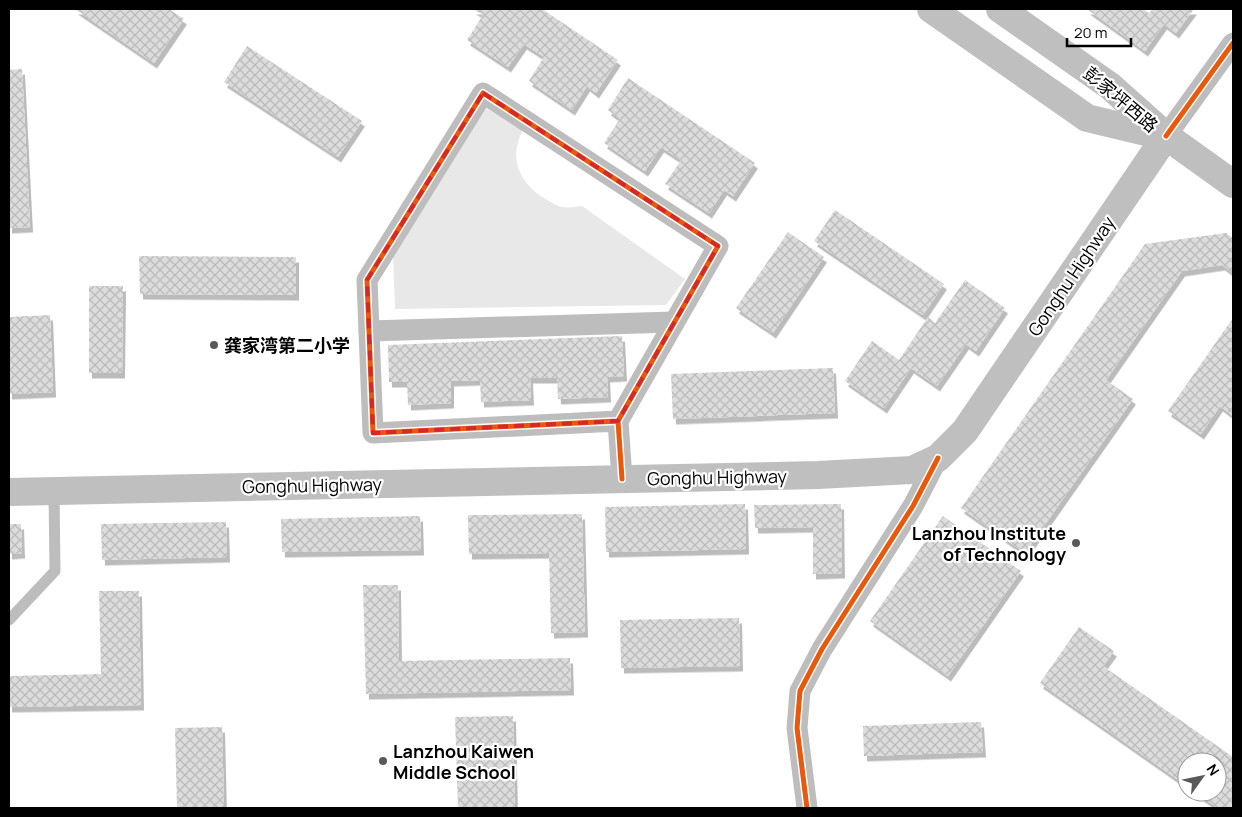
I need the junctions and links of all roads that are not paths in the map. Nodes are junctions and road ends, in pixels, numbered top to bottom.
1 (931, 9) edge
2 (1000, 9) edge
3 (1233, 43) edge
4 (1166, 136) junction
5 (1233, 184) edge
6 (674, 322) junction
7 (369, 331) junction
8 (618, 421) junction
9 (938, 458) junction
10 (622, 479) junction
11 (54, 491) junction
12 (9, 492) edge
13 (9, 620) edge
14 (807, 808) edge

1 - 4 main road, 彭家坪西路
2 - 4 main road, 彭家坪西路
3 - 4 street
4 - 5 main road
4 - 9 main road, Gonghu Highway
6 - 7 street
6 - 7 street
6 - 8 street
7 - 8 street
8 - 10 street
9 - 10 main road, Gonghu Highway
9 - 14 street
10 - 11 main road, Gonghu Highway
11 - 12 main road, Gonghu Highway
11 - 13 lane

